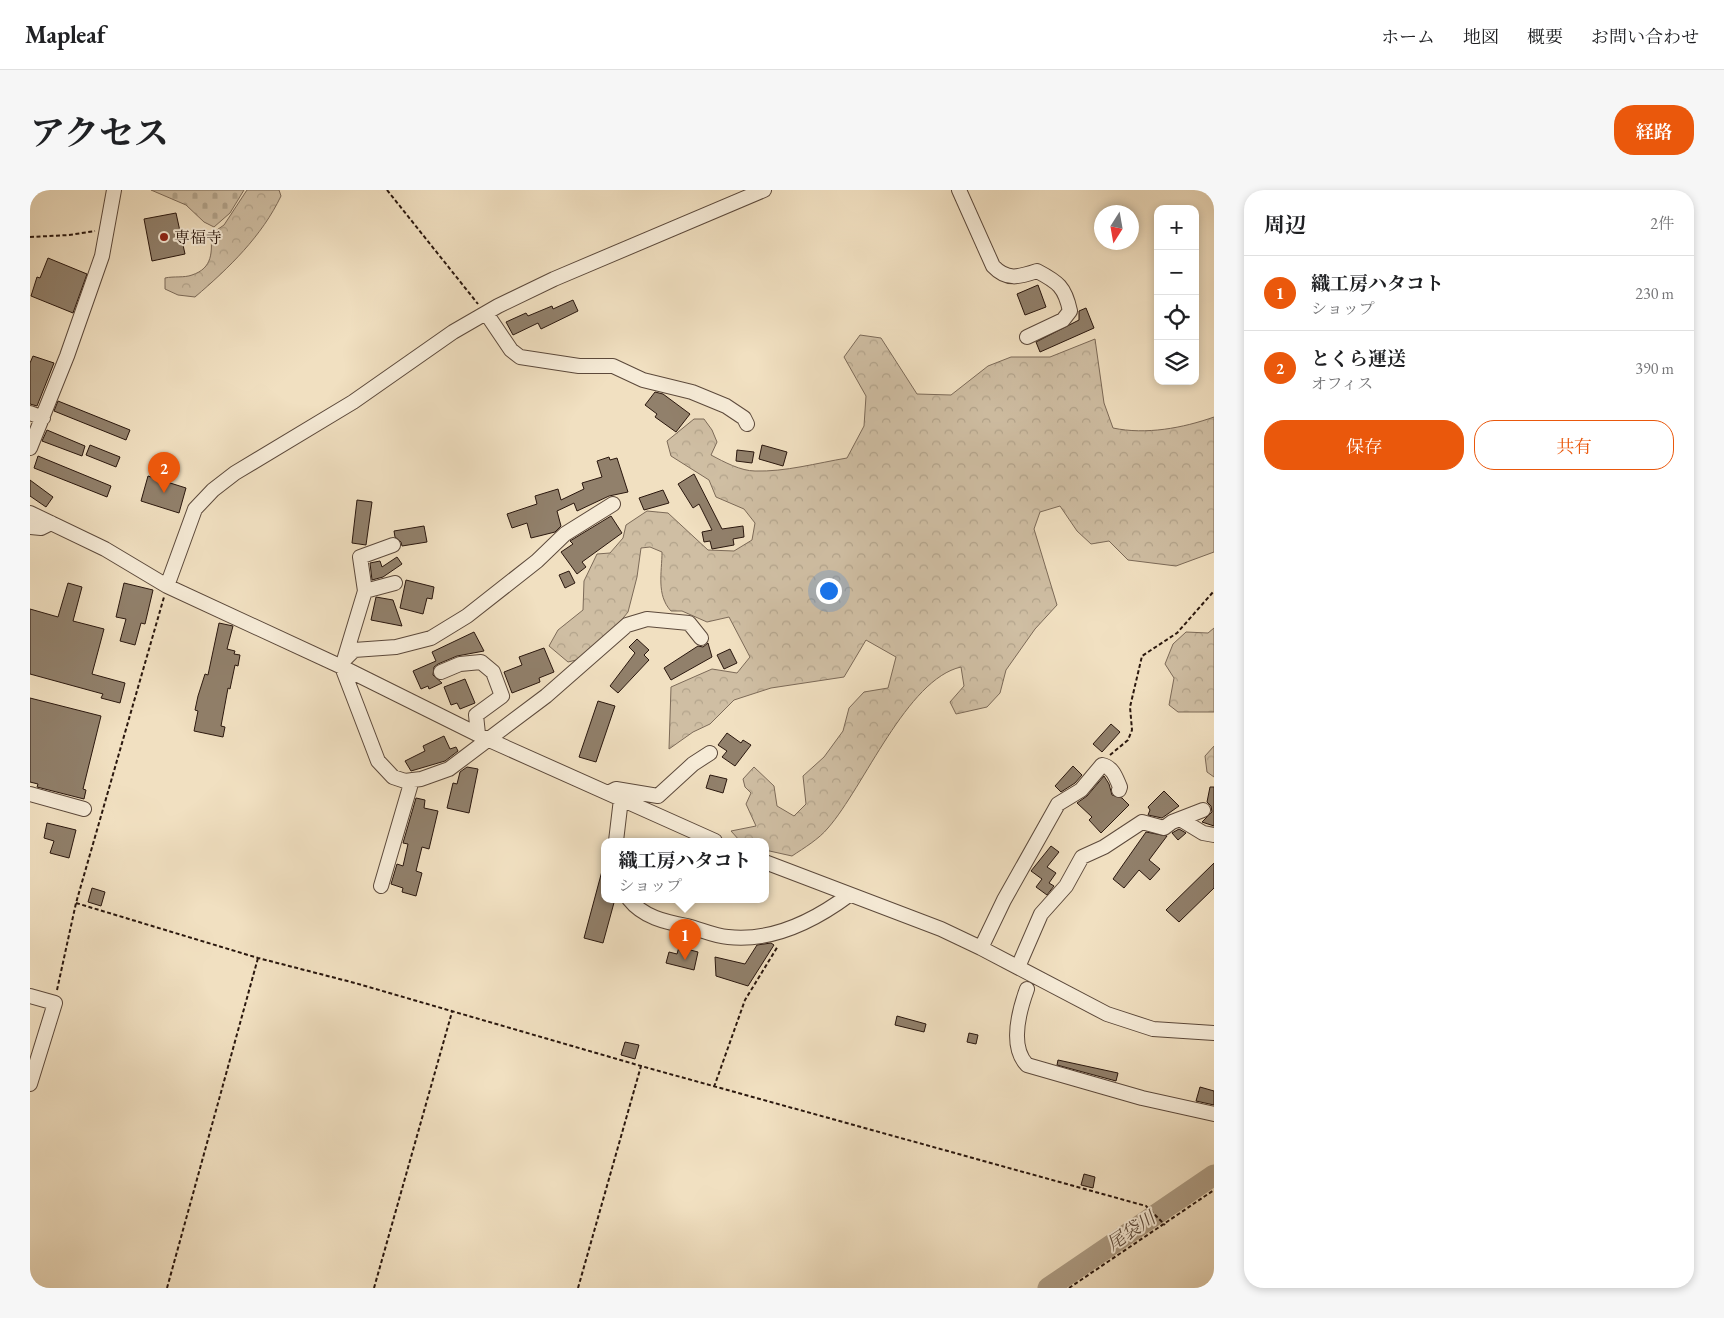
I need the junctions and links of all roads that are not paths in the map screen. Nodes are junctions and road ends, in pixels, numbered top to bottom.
1 (114, 190) edge
2 (764, 190) edge
3 (959, 190) edge
4 (486, 313) junction
5 (1027, 336) dead end
6 (36, 415) edge
7 (747, 424) dead end
8 (30, 448) edge
9 (613, 504) dead end
10 (30, 513) edge
11 (51, 523) junction
12 (30, 527) edge
13 (393, 545) dead end
14 (395, 583) dead end
15 (167, 586) junction
16 (365, 591) junction
17 (701, 638) dead end
18 (344, 663) junction
19 (441, 672) dead end
20 (483, 737) junction
21 (710, 753) dead end
22 (412, 780) junction
23 (1119, 790) dead end
24 (30, 794) edge
25 (614, 796) junction
26 (84, 809) dead end
27 (1203, 810) dead end
28 (1180, 820) junction
29 (1214, 835) edge
30 (616, 838) edge
31 (708, 838) edge
32 (769, 864) edge
33 (381, 886) dead end
34 (849, 895) junction
35 (632, 903) edge
36 (982, 948) junction
37 (1018, 967) junction
38 (1027, 989) dead end
39 (30, 996) edge
40 (1214, 1034) edge
41 (30, 1084) edge
42 (1214, 1114) edge

1 - 6 street
2 - 4 street
3 - 5 street
4 - 7 street
4 - 15 street
6 - 8 street
9 - 18 street
10 - 11 street
11 - 12 street
11 - 15 street
13 - 16 street
14 - 16 street
15 - 18 street
16 - 18 street
17 - 20 street
18 - 20 street
18 - 22 street
19 - 20 street
20 - 22 street
20 - 25 street
21 - 25 street
22 - 33 street
23 - 36 street
24 - 26 street
25 - 30 street
25 - 31 street
27 - 28 street
28 - 29 street
28 - 37 street
32 - 34 street
34 - 35 street
34 - 36 street
36 - 37 street
37 - 40 street
38 - 42 street
39 - 41 street

